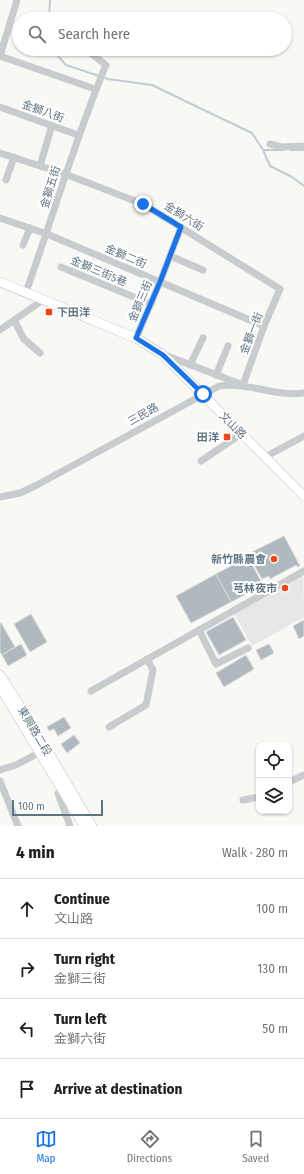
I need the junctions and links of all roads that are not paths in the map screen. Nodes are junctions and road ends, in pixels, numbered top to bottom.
1 (17, 0) edge
2 (13, 12) edge
3 (12, 16) edge
4 (0, 56) edge
5 (94, 56) edge
6 (96, 89) junction
7 (0, 107) edge
8 (52, 126) junction
9 (78, 135) junction
10 (270, 144) dead end
11 (304, 146) edge
12 (0, 153) edge
13 (14, 157) junction
14 (40, 166) junction
15 (65, 174) junction
16 (6, 180) dead end
17 (0, 218) edge
18 (181, 227) junction
19 (30, 228) junction
20 (47, 234) junction
21 (23, 245) dead end
22 (170, 256) junction
23 (61, 267) dead end
24 (203, 270) dead end
25 (0, 282) edge
26 (160, 282) junction
27 (280, 289) joint
28 (26, 292) junction
29 (43, 300) junction
30 (151, 304) junction
31 (14, 320) junction
32 (264, 326) junction
33 (0, 330) edge
34 (136, 338) junction
35 (203, 338) dead end
36 (228, 346) dead end
37 (40, 353) dead end
38 (163, 355) junction
39 (190, 365) junction
40 (216, 375) junction
41 (243, 385) junction
42 (304, 393) edge
43 (203, 394) junction
44 (242, 434) junction
45 (304, 436) edge
46 (265, 457) junction
47 (201, 461) dead end
48 (304, 496) edge
49 (0, 497) edge
50 (304, 571) edge
51 (199, 630) junction
52 (248, 648) dead end
53 (147, 659) junction
54 (0, 676) edge
55 (0, 687) edge
56 (91, 690) dead end
57 (108, 727) dead end
58 (42, 751) junction
59 (0, 770) edge
60 (304, 775) edge
61 (0, 781) edge
62 (292, 781) edge
63 (66, 789) junction
64 (256, 798) edge
65 (243, 800) dead end
66 (18, 826) edge
67 (70, 826) edge
68 (84, 826) edge
69 (92, 826) edge

1 - 2 street
3 - 4 street
4 - 6 street
5 - 6 street, 金獅五街
6 - 9 street, 金獅五街
7 - 8 street, 金獅八街
8 - 9 street, 金獅八街
8 - 14 street
9 - 15 street, 金獅五街
10 - 11 street
12 - 13 street, 金獅六街
13 - 14 street, 金獅六街
13 - 16 street
14 - 15 street, 金獅六街
15 - 18 street, 金獅六街
15 - 20 street, 金獅五街
17 - 19 street, 金獅二街
18 - 22 street, 金獅三街
18 - 27 street, 金獅六街
19 - 20 street, 金獅二街
19 - 21 street
20 - 26 street, 金獅二街
20 - 28 street, 金獅五街
22 - 24 street
22 - 26 street, 金獅三街
23 - 30 street, 金獅三街5巷
25 - 28 main road, 文山路
26 - 30 street, 金獅三街
26 - 32 street, 金獅二街
27 - 32 street, 金獅一街
28 - 29 main road, 文山路
29 - 31 street
29 - 34 main road, 文山路
30 - 34 street, 金獅三街
31 - 33 street
31 - 37 street
32 - 41 street, 金獅一街
34 - 38 main road, 文山路
35 - 39 street
36 - 40 street
38 - 39 street, 文山路
38 - 43 main road, 文山路
39 - 40 street, 文山路
40 - 41 street, 文山路
41 - 42 street, 三民路
41 - 43 street, 三民路
43 - 44 main road, 文山路
43 - 49 street, 三民路
44 - 46 main road, 文山路
44 - 47 street
45 - 46 street
46 - 48 main road, 文山路
50 - 51 street
51 - 52 street
51 - 53 street
53 - 56 street
53 - 57 street
54 - 58 main road, 東興路二段
55 - 58 main road, 東興路二段
58 - 59 street
58 - 63 main road, 東興路二段
60 - 62 street
61 - 66 street
63 - 67 street
63 - 68 main road
63 - 69 main road
64 - 65 street

